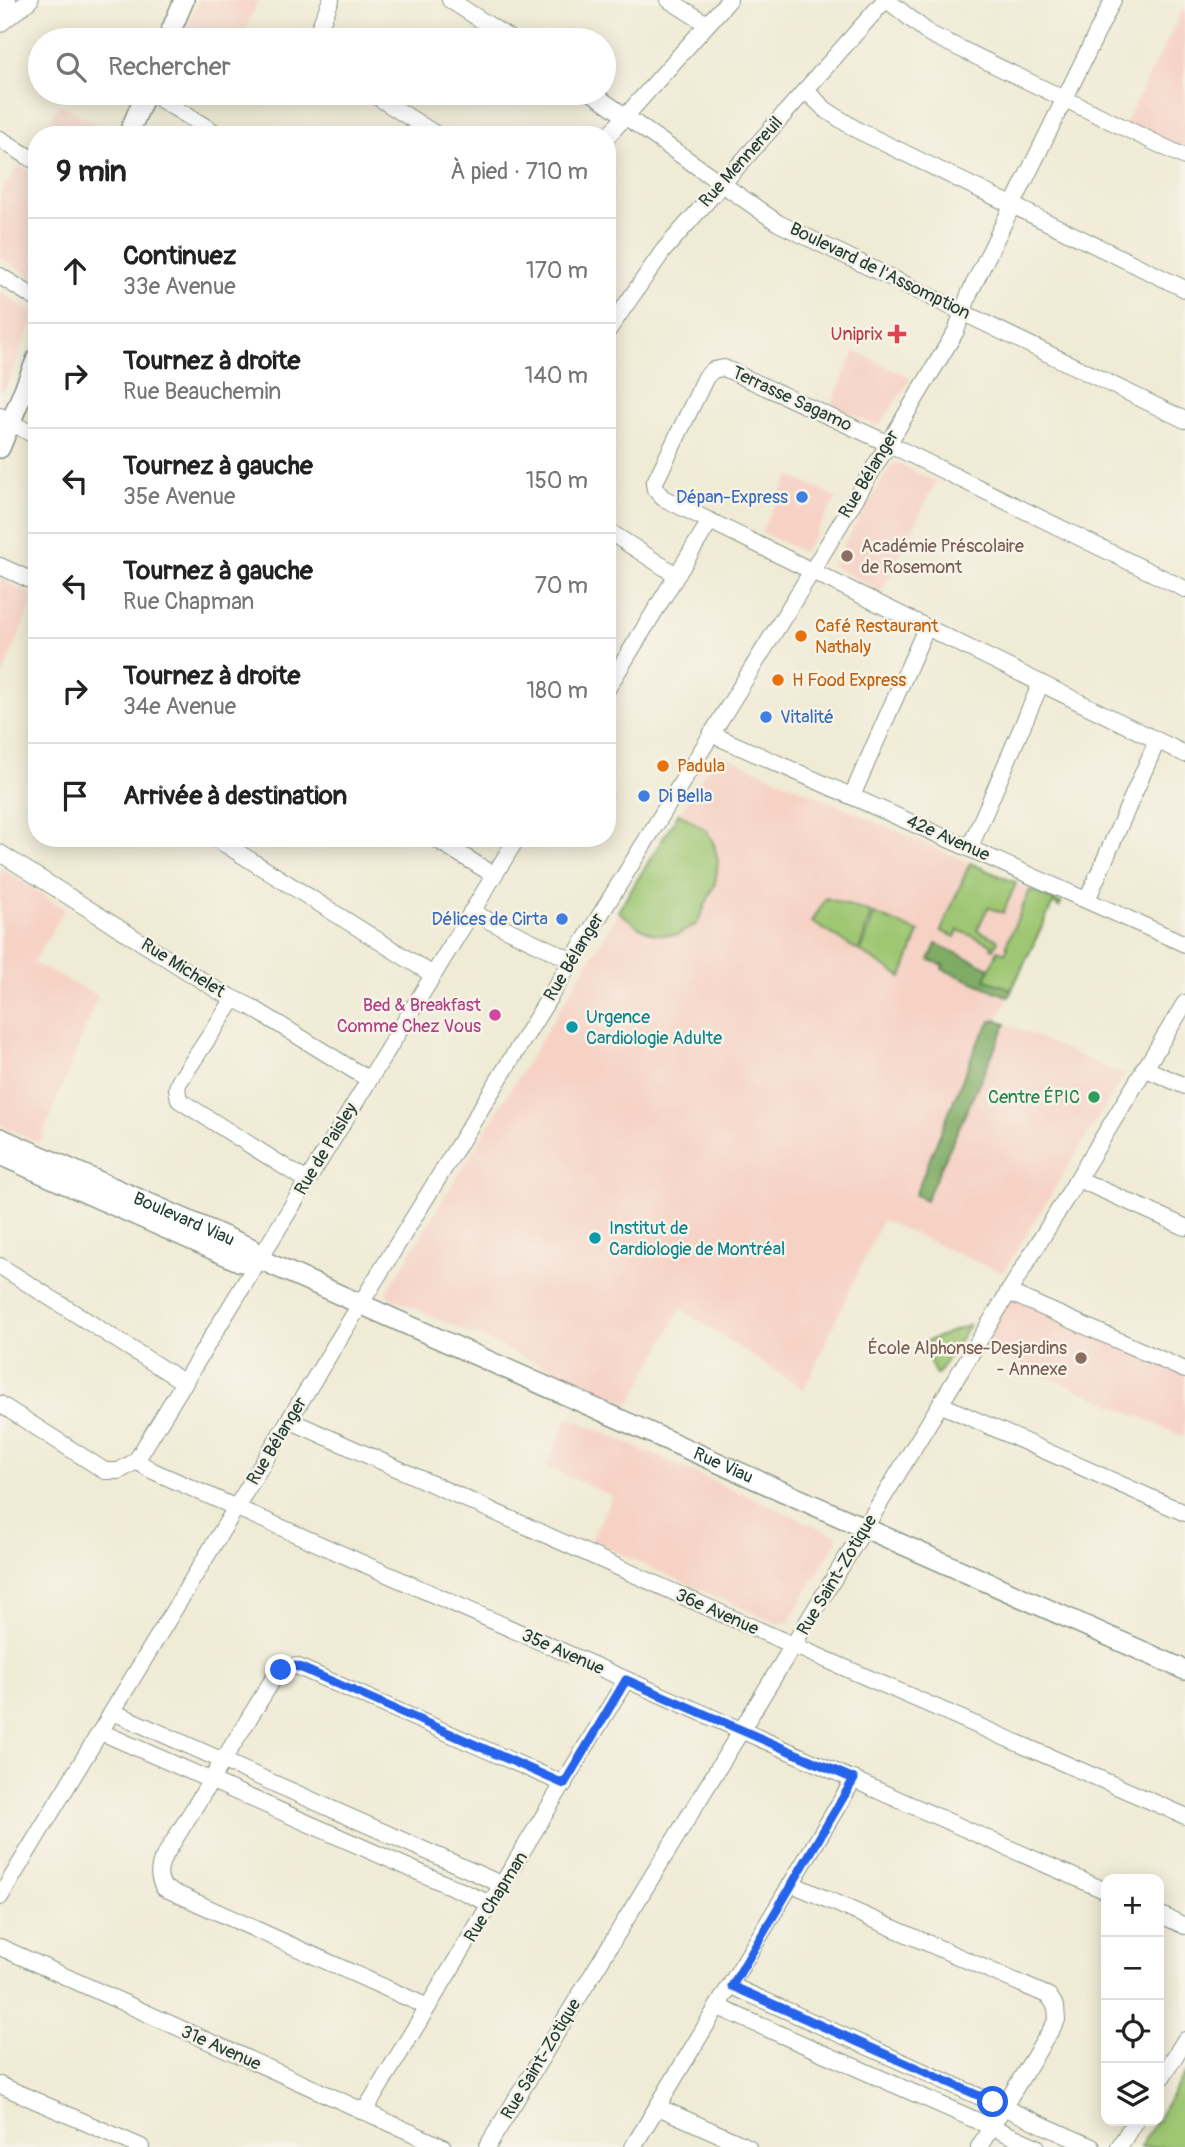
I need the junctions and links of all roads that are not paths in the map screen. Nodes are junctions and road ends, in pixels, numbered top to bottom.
1 (8, 0) edge
2 (30, 0) edge
3 (184, 0) edge
4 (331, 0) edge
5 (450, 0) edge
6 (669, 0) edge
7 (729, 0) edge
8 (886, 0) edge
9 (1114, 0) edge
10 (0, 5) edge
11 (0, 24) edge
12 (707, 24) junction
13 (172, 28) edge
14 (319, 28) edge
15 (493, 28) edge
16 (805, 90) junction
17 (1065, 99) junction
18 (142, 105) edge
19 (168, 105) edge
20 (390, 105) edge
21 (610, 105) edge
22 (626, 116) junction
23 (132, 126) edge
24 (204, 126) edge
25 (423, 126) edge
26 (616, 127) edge
27 (0, 139) edge
28 (28, 156) edge
29 (1185, 158) edge
30 (722, 183) junction
31 (1012, 205) junction
32 (0, 276) edge
33 (1185, 289) edge
34 (28, 293) edge
35 (962, 312) junction
36 (616, 319) edge
37 (28, 376) edge
38 (6, 419) edge
39 (1185, 420) edge
40 (28, 432) edge
41 (887, 443) junction
42 (0, 448) edge
43 (710, 521) junction
44 (616, 536) edge
45 (0, 566) edge
46 (811, 571) junction
47 (676, 575) junction
48 (28, 579) edge
49 (1185, 589) edge
50 (926, 628) junction
51 (616, 666) edge
52 (1041, 683) junction
53 (711, 734) junction
54 (1157, 741) junction
55 (1185, 754) edge
56 (852, 796) junction
57 (229, 847) edge
58 (449, 847) edge
59 (511, 847) edge
60 (970, 847) junction
61 (0, 853) edge
62 (494, 875) junction
63 (1087, 900) junction
64 (471, 912) junction
65 (1185, 944) edge
66 (571, 960) junction
67 (433, 975) junction
68 (234, 999) junction
69 (1185, 1003) edge
70 (1144, 1068) junction
71 (369, 1079) junction
72 (1185, 1086) edge
73 (0, 1138) edge
74 (0, 1155) edge
75 (1078, 1179) junction
76 (307, 1181) junction
77 (1185, 1227) edge
78 (260, 1259) junction
79 (0, 1266) edge
80 (1008, 1292) junction
81 (362, 1304) junction
82 (1185, 1370) edge
83 (185, 1384) junction
84 (0, 1404) edge
85 (942, 1405) junction
86 (289, 1420) junction
87 (136, 1461) junction
88 (237, 1507) junction
89 (1185, 1513) edge
90 (864, 1528) junction
91 (794, 1645) junction
92 (1185, 1670) edge
93 (626, 1680) junction
94 (113, 1712) junction
95 (741, 1729) junction
96 (101, 1732) junction
97 (222, 1762) junction
98 (854, 1779) junction
99 (210, 1781) junction
100 (564, 1784) junction
101 (1185, 1816) edge
102 (792, 1884) junction
103 (503, 1885) junction
104 (1101, 1889) edge
105 (0, 1897) edge
106 (491, 1905) junction
107 (1164, 1916) edge
108 (1185, 1926) edge
109 (0, 1947) edge
110 (732, 1986) junction
111 (428, 2007) junction
112 (718, 2007) junction
113 (1185, 2040) edge
114 (1164, 2074) edge
115 (0, 2085) edge
116 (658, 2107) junction
117 (1004, 2107) junction
118 (364, 2112) junction
119 (991, 2126) junction
120 (1132, 2126) edge
121 (141, 2147) edge
122 (443, 2147) edge
123 (487, 2147) edge
124 (634, 2147) edge
125 (748, 2147) edge
126 (979, 2147) edge
127 (1037, 2147) edge
128 (1092, 2147) edge
129 (1119, 2147) edge

1 - 10 street
2 - 11 street
3 - 13 main road
4 - 14 street
5 - 15 street
6 - 12 street
7 - 12 street
8 - 16 street, Rue Mennereuil
8 - 17 street
9 - 17 street, Rue Bélanger
12 - 22 street
16 - 30 street, Rue Mennereuil
16 - 31 street
17 - 29 street
17 - 31 street, Rue Bélanger
18 - 23 main road
19 - 24 street
20 - 25 street
21 - 22 street, Boulevard de l'Assomption
22 - 26 street
22 - 30 street, Boulevard de l'Assomption
27 - 28 street
30 - 35 street, Boulevard de l'Assomption
30 - 36 street, Rue Mennereuil
31 - 33 street
31 - 35 street, Rue Bélanger
32 - 34 street
35 - 39 street, Boulevard de l'Assomption
35 - 41 street, Rue Bélanger
37 - 38 main road
38 - 40 street
38 - 42 main road
41 - 43 street, Terrasse Sagamo
41 - 46 street, Rue Bélanger
41 - 49 street
43 - 46 street, Terrasse Sagamo
43 - 47 street
44 - 47 street
45 - 48 street
46 - 50 street, Terrasse Sagamo
46 - 53 street, Rue Bélanger
47 - 51 street
50 - 52 street, Terrasse Sagamo
50 - 56 street
52 - 54 street, Terrasse Sagamo
52 - 60 street
53 - 56 street, 42e Avenue
53 - 66 street, Rue Bélanger
54 - 55 street, Terrasse Sagamo
54 - 63 street
56 - 60 street, 42e Avenue
57 - 67 street
58 - 62 street
59 - 62 street, Rue de Paisley
60 - 63 street, 42e Avenue
61 - 68 street, Rue Michelet
62 - 64 street, Rue de Paisley
63 - 65 street, 42e Avenue
64 - 66 street
64 - 67 street, Rue de Paisley
66 - 81 street, Rue Bélanger
67 - 71 street, Rue de Paisley
68 - 71 street, Rue Michelet
68 - 76 street
69 - 70 street, Rue Saint-Zotique
70 - 72 street
70 - 75 street, Rue Saint-Zotique
71 - 76 street, Rue de Paisley
73 - 78 main road, Boulevard Viau
74 - 78 main road, Boulevard Viau
75 - 77 street
75 - 80 street, Rue Saint-Zotique
76 - 78 street, Rue de Paisley
78 - 81 main road, Rue Viau
78 - 83 street, Rue de Paisley
79 - 83 street
80 - 82 street
80 - 85 street, Rue Saint-Zotique
81 - 86 street, Rue Bélanger
81 - 90 main road, Rue Viau
83 - 87 street, Rue de Paisley
84 - 87 street
85 - 89 street
85 - 90 street, Rue Saint-Zotique
86 - 88 street, Rue Bélanger
86 - 91 street, 36e Avenue
87 - 88 street, 35e Avenue
88 - 93 street, 35e Avenue
88 - 94 street, Rue Bélanger
90 - 91 street, Rue Saint-Zotique
90 - 92 main road, Rue Viau
91 - 95 street, Rue Saint-Zotique
91 - 101 street, 36e Avenue
93 - 95 street, 35e Avenue
93 - 100 street, Rue Chapman
94 - 96 street, Rue Bélanger
94 - 97 street
95 - 98 street, 35e Avenue
95 - 123 street, Rue Saint-Zotique
96 - 99 street
96 - 105 street, Rue Bélanger
97 - 99 street
97 - 100 street
97 - 103 street
98 - 102 street
98 - 104 street, 35e Avenue
99 - 106 street
99 - 111 street
100 - 103 street, Rue Chapman
102 - 110 street
102 - 117 street
103 - 106 street, Rue Chapman
106 - 111 street, Rue Chapman
107 - 108 street
109 - 118 street, 31e Avenue
110 - 112 street
110 - 117 street
111 - 118 street, Rue Chapman
112 - 116 street
112 - 119 street
113 - 114 street
115 - 121 street
116 - 124 street
116 - 125 street
117 - 119 street
117 - 128 street
118 - 122 street, 31e Avenue
119 - 126 street
119 - 127 street
120 - 129 street

